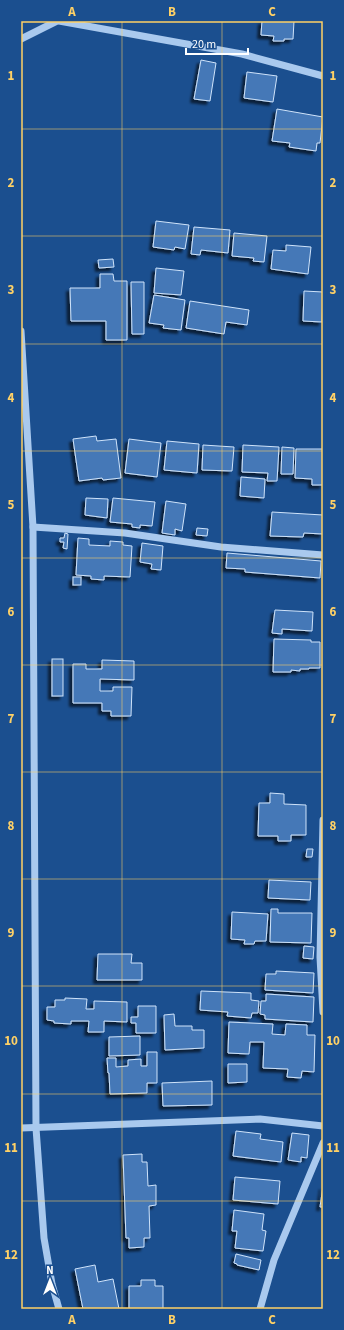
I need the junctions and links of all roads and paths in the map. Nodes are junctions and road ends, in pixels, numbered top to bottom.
1 (58, 21) edge
2 (21, 40) edge
3 (323, 76) edge
4 (21, 332) edge
5 (24, 423) edge
6 (33, 527) junction
7 (323, 555) edge
8 (323, 820) edge
9 (323, 1012) edge
10 (323, 1126) edge
11 (24, 1128) edge
12 (36, 1128) junction
13 (323, 1143) edge
14 (59, 1309) edge
15 (260, 1309) edge

1 - 2 street
1 - 3 street
4 - 5 street
5 - 6 street
6 - 7 street
6 - 12 street
8 - 9 street
10 - 12 street
11 - 12 street
12 - 14 street
13 - 15 street

